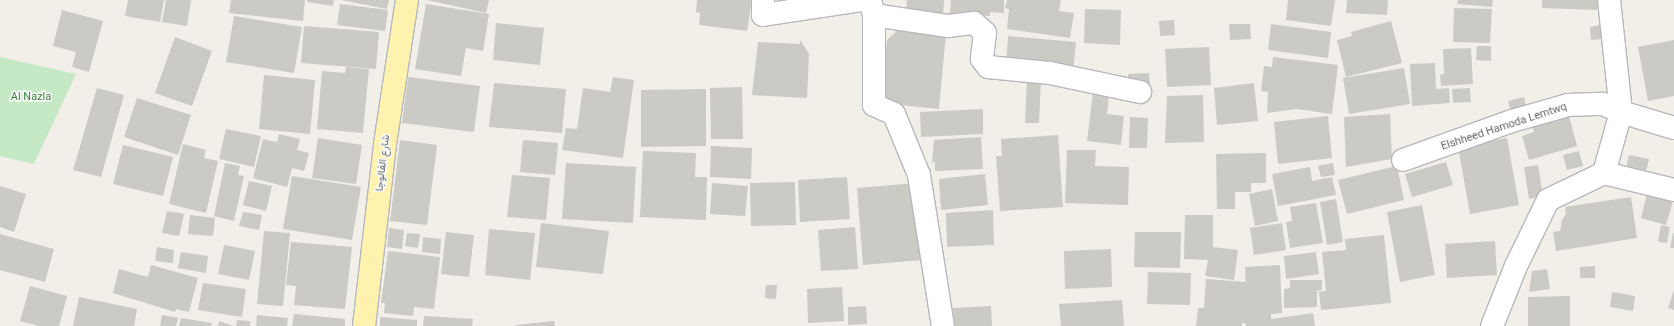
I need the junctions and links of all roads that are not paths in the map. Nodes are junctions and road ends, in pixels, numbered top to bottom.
1 (407, 0) edge
2 (763, 0) edge
3 (1609, 0) edge
4 (868, 5) edge
5 (1140, 92) dead end
6 (1621, 112) junction
7 (1674, 128) edge
8 (1403, 160) dead end
9 (1604, 173) junction
10 (1674, 190) edge
11 (364, 326) edge
12 (943, 326) edge
13 (1492, 326) edge

1 - 11 main road, شارع الفالوجا
2 - 4 street
3 - 6 street
4 - 5 street
4 - 12 street
6 - 7 street, Elshheed Hamoda Lemtwq
6 - 8 street, Elshheed Hamoda Lemtwq
6 - 9 street
9 - 10 street
9 - 13 street

